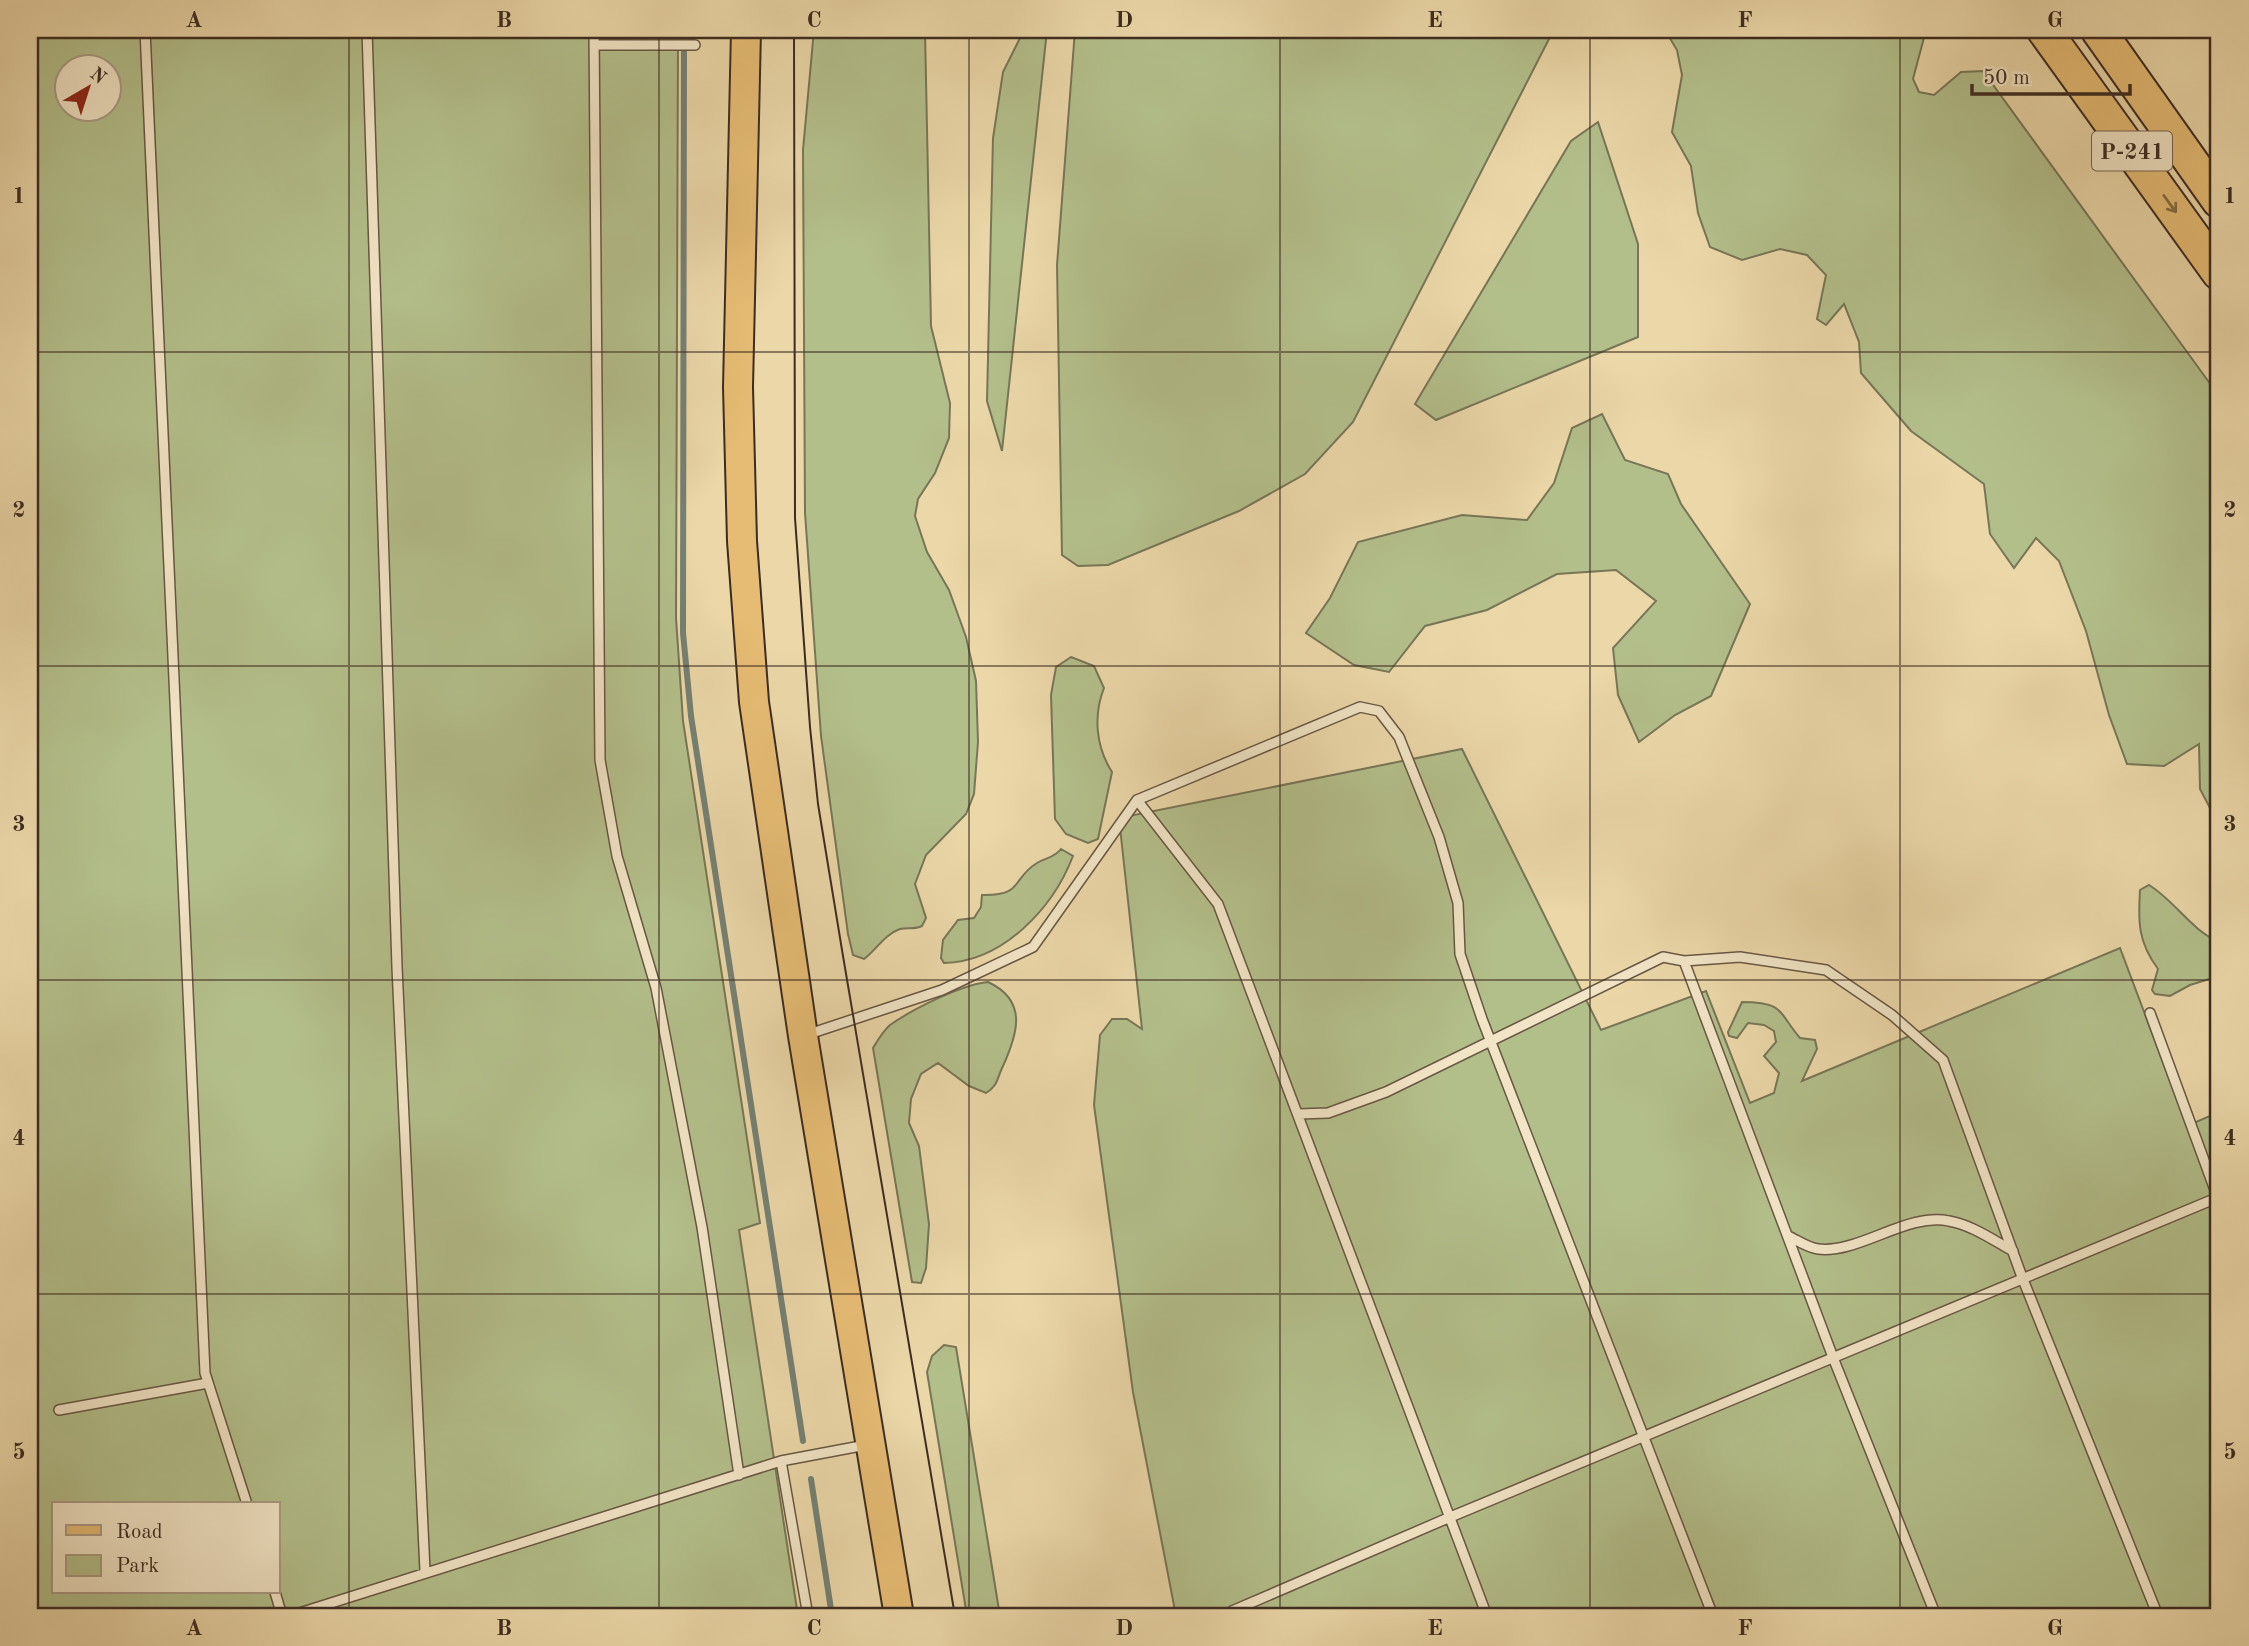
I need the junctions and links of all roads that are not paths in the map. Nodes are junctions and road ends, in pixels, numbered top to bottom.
1 (145, 30) edge
2 (367, 30) edge
3 (594, 30) edge
4 (746, 30) edge
5 (2044, 30) edge
6 (2098, 30) edge
7 (594, 45) junction
8 (695, 45) dead end
9 (2219, 201) edge
10 (2219, 273) edge
11 (1137, 800) junction
12 (1684, 961) junction
13 (2150, 1013) dead end
14 (803, 1036) junction
15 (1491, 1041) junction
16 (1298, 1114) junction
17 (2219, 1199) edge
18 (1788, 1236) junction
19 (2013, 1251) junction
20 (2022, 1277) junction
21 (1834, 1360) junction
22 (208, 1383) junction
23 (59, 1410) dead end
24 (1642, 1436) junction
25 (871, 1445) junction
26 (781, 1461) junction
27 (739, 1475) junction
28 (246, 1502) edge
29 (1448, 1518) junction
30 (425, 1571) junction
31 (276, 1594) edge
32 (1250, 1604) junction
33 (1251, 1614) dead end
34 (282, 1616) edge
35 (294, 1616) edge
36 (808, 1616) edge
37 (900, 1616) edge
38 (1233, 1616) edge
39 (1487, 1616) edge
40 (1713, 1616) edge
41 (1936, 1616) edge
42 (2158, 1616) edge

1 - 22 lane
2 - 30 lane
3 - 7 lane
4 - 14 main road
5 -> 10 highway, Р-241
6 - 9 highway, Р-241
7 - 8 lane
7 - 27 lane
11 - 14 lane
11 - 15 lane
11 - 16 lane
12 - 15 lane
12 - 18 lane
12 - 19 lane
13 - 17 lane
14 - 25 main road
15 - 16 lane
15 - 24 lane
16 - 29 lane
17 - 20 lane
18 - 19 lane
18 - 21 lane
19 - 20 lane
20 - 21 lane
20 - 42 lane
21 - 24 lane
21 - 41 lane
22 - 23 lane
22 - 28 lane
24 - 29 lane
24 - 40 lane
25 - 26 lane
25 - 37 main road
26 - 27 lane
26 - 36 lane
27 - 30 lane
29 - 32 lane
29 - 39 lane
30 - 35 lane
31 - 34 lane
32 - 33 lane
32 - 38 lane

